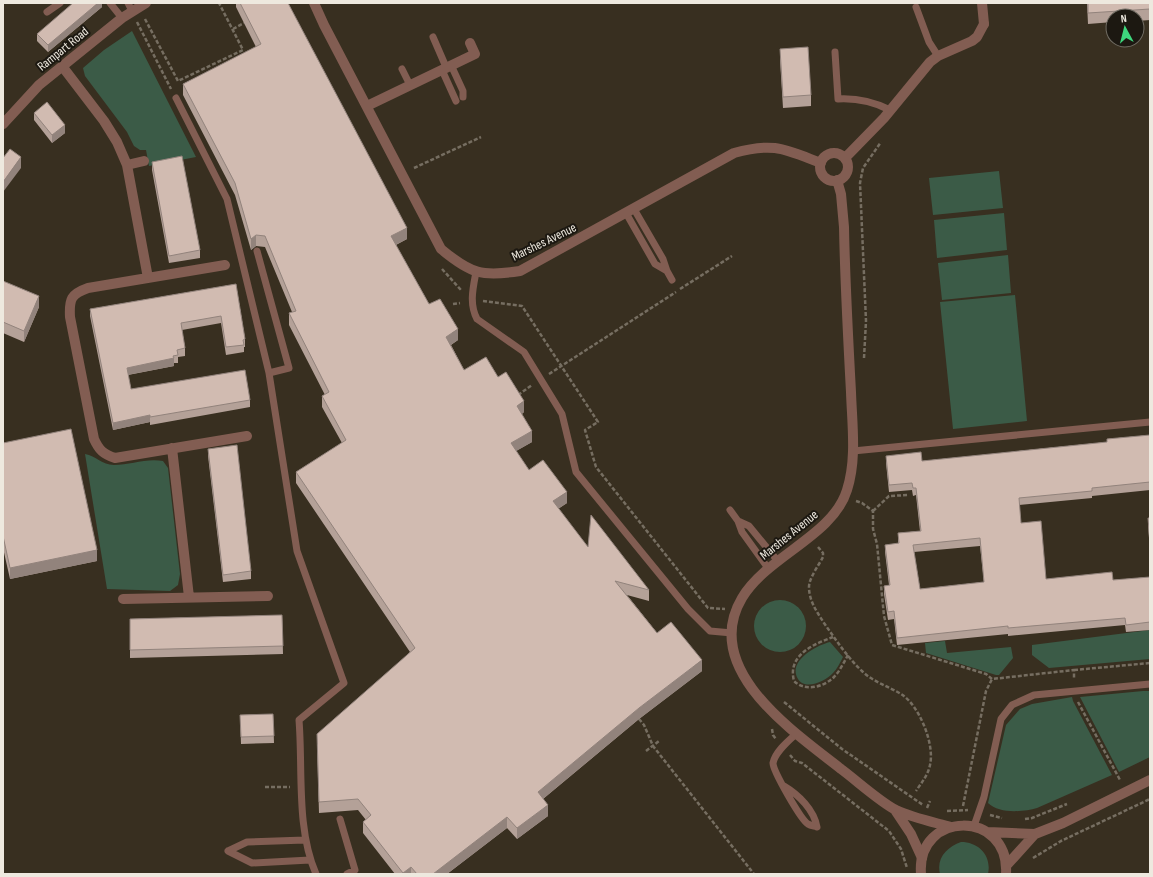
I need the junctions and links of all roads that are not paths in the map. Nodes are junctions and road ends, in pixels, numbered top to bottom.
1 (60, 3) edge
2 (110, 3) edge
3 (146, 3) edge
4 (314, 3) edge
5 (982, 3) edge
6 (130, 7) edge
7 (916, 7) dead end
8 (47, 12) dead end
9 (122, 18) junction
10 (432, 37) dead end
11 (470, 43) dead end
12 (835, 52) dead end
13 (938, 56) junction
14 (62, 66) junction
15 (446, 67) junction
16 (402, 69) dead end
17 (410, 85) junction
18 (463, 97) dead end
19 (176, 98) road end
20 (456, 101) dead end
21 (367, 106) junction
22 (890, 110) junction
23 (3, 124) edge
24 (845, 158) junction
25 (144, 161) dead end
26 (821, 163) junction
27 (127, 166) junction
28 (837, 180) junction
29 (630, 211) junction
30 (257, 252) dead end
31 (226, 265) dead end
32 (476, 272) junction
33 (148, 278) junction
34 (672, 280) dead end
35 (269, 373) junction
36 (1150, 422) edge
37 (247, 436) dead end
38 (172, 448) junction
39 (853, 451) junction
40 (730, 510) dead end
41 (738, 521) junction
42 (777, 560) junction
43 (768, 568) junction
44 (268, 596) dead end
45 (189, 597) junction
46 (123, 599) dead end
47 (732, 633) junction
48 (1150, 684) edge
49 (796, 734) junction
50 (1150, 780) edge
51 (784, 786) junction
52 (895, 810) junction
53 (340, 819) dead end
54 (951, 826) junction
55 (974, 826) junction
56 (988, 832) junction
57 (1035, 834) junction
58 (305, 840) junction
59 (922, 858) junction
60 (310, 860) junction
61 (1006, 870) edge
62 (316, 874) edge
63 (347, 874) edge
64 (921, 874) edge

1 - 8 lane
2 - 9 lane
3 - 6 street, Rampart Road
4 - 21 street, Marshes Avenue
5 - 13 street
6 - 9 street, Rampart Road
7 - 13 lane
9 - 14 street, Rampart Road
10 - 15 lane
11 - 15 street
12 - 22 lane
13 - 22 street
14 - 23 street, Rampart Road
14 - 27 street
15 - 17 street
15 - 18 lane
15 - 20 lane
16 - 17 lane
17 - 21 street
19 - 35 lane
21 - 32 street, Marshes Avenue
22 - 24 street
24 - 26 street
24 - 28 street
25 - 27 street
26 - 28 street
26 - 29 street, Marshes Avenue
27 - 33 street
28 - 39 street, Marshes Avenue
29 - 32 street, Marshes Avenue
29 - 34 lane
30 - 35 lane
31 - 33 street
32 - 47 lane
33 - 38 street
35 - 58 lane
36 - 39 lane
37 - 38 street
38 - 45 street
39 - 42 street, Marshes Avenue
40 - 41 lane
41 - 42 lane
41 - 43 lane
42 - 43 street, Marshes Avenue
43 - 47 street, Marshes Avenue
44 - 45 street
45 - 46 street
47 - 49 street, Marshes Avenue
48 - 55 lane
49 - 51 lane
49 - 52 street, Marshes Avenue
50 - 57 street
51 - 51 lane
52 - 54 street, Marshes Avenue
52 - 59 street, Marshes Avenue
53 - 63 lane
54 - 55 street, Marshes Avenue
54 - 59 street
55 - 56 street
56 - 57 street
56 - 61 street
57 - 61 street
58 - 60 lane
58 - 60 lane
59 - 64 street
60 - 62 lane

